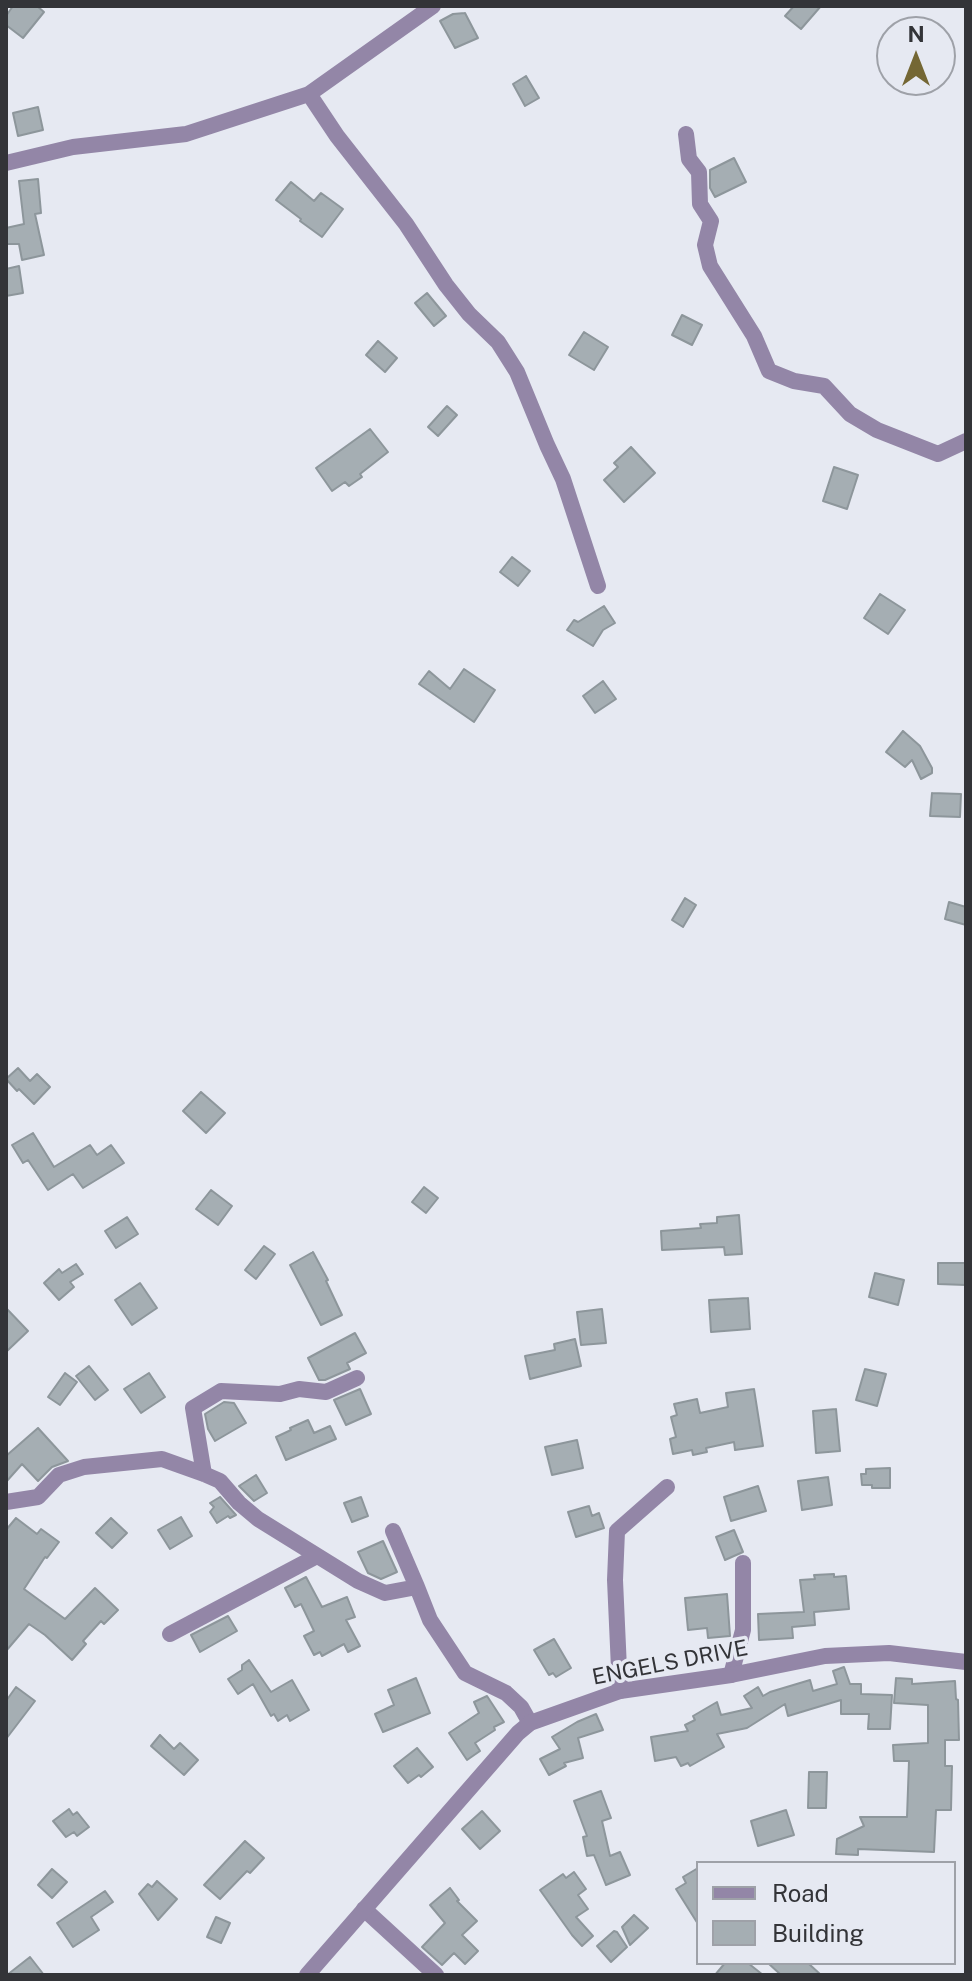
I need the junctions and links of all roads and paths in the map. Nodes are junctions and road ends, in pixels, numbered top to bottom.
1 (433, 6) edge
2 (309, 94) junction
3 (686, 134) dead end
4 (6, 163) edge
5 (966, 441) edge
6 (598, 586) dead end
7 (357, 1378) dead end
8 (204, 1474) junction
9 (667, 1487) dead end
10 (6, 1502) edge
11 (393, 1531) dead end
12 (317, 1556) junction
13 (743, 1563) dead end
14 (417, 1587) junction
15 (170, 1634) dead end
16 (966, 1662) edge
17 (731, 1675) junction
18 (620, 1691) junction
19 (530, 1723) junction
20 (364, 1909) junction
21 (307, 1975) edge
22 (436, 1975) edge

1 - 2 street
2 - 4 street
2 - 6 street
3 - 5 street
7 - 8 street
8 - 10 street
8 - 12 street
9 - 18 street
11 - 14 street
12 - 14 street
12 - 15 street
13 - 17 street
14 - 19 street
16 - 17 street, ENGELS DRIVE
17 - 18 street, ENGELS DRIVE
18 - 19 street, ENGELS DRIVE
19 - 20 street, ENGELS DRIVE
20 - 21 street, ENGELS DRIVE
20 - 22 street

